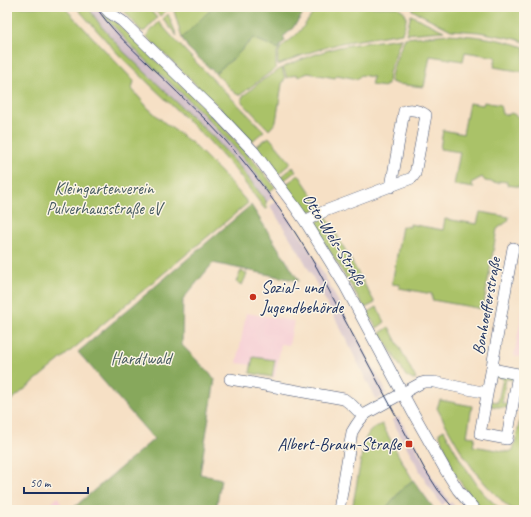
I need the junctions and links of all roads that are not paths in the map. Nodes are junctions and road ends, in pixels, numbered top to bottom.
1 (104, 7) edge
2 (112, 7) edge
3 (122, 21) junction
4 (391, 187) junction
5 (305, 221) junction
6 (513, 248) dead end
7 (492, 369) junction
8 (230, 379) dead end
9 (403, 393) junction
10 (487, 393) junction
11 (363, 416) junction
12 (338, 510) edge
13 (475, 510) edge

1 - 3 street, Otto-Wels-Straße
2 - 3 street, Otto-Wels-Straße
3 - 5 street, Otto-Wels-Straße
4 - 4 street
4 - 5 street
5 - 9 street, Otto-Wels-Straße
6 - 7 street, Bonhoefferstraße
7 - 10 street, Bonhoefferstraße
7 - 10 street, Bonhoefferstraße
8 - 11 street
9 - 10 street
9 - 11 street
9 - 13 street, Otto-Wels-Straße
11 - 12 street

